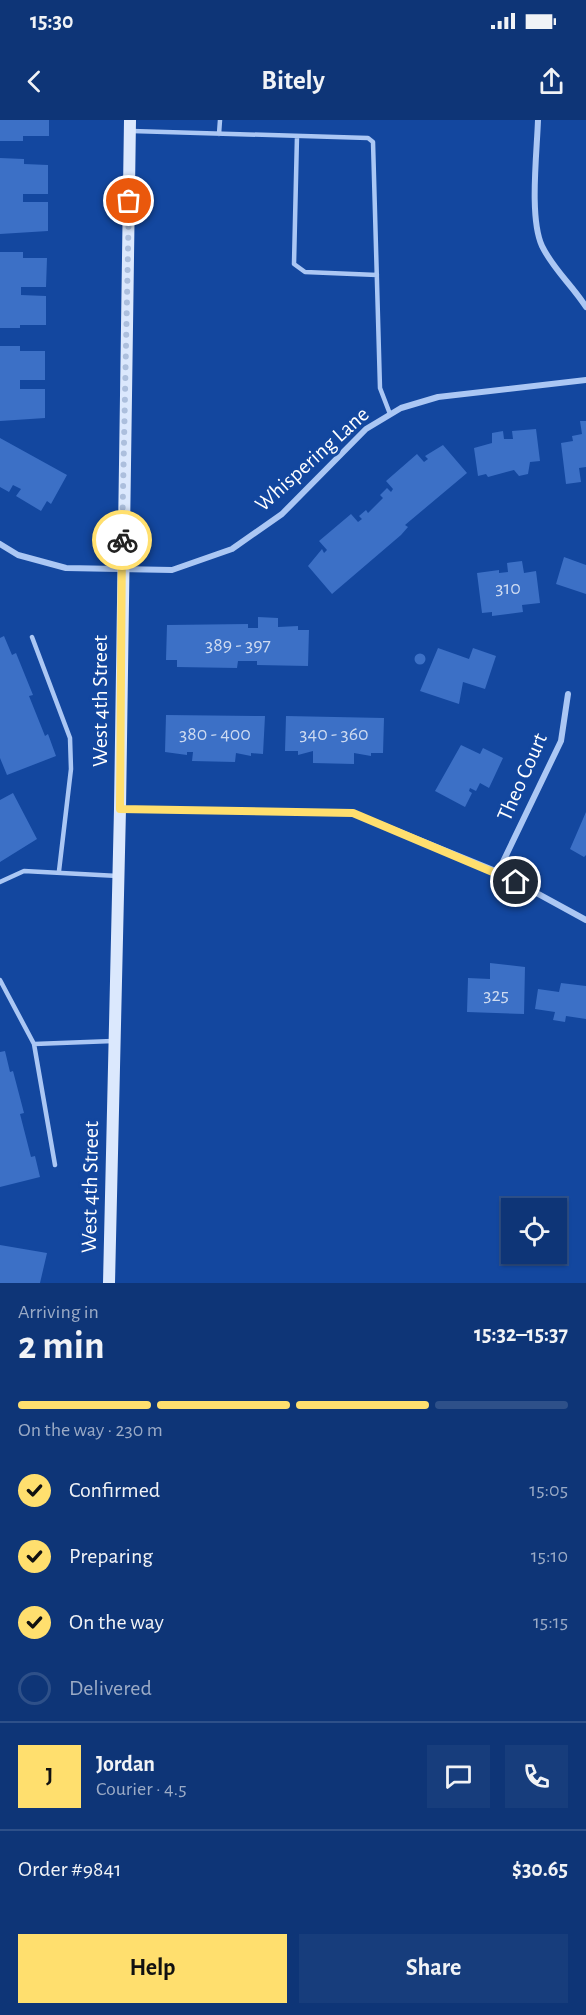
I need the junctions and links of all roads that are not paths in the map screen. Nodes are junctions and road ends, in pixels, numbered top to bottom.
1 (220, 120) edge
2 (538, 120) edge
3 (130, 126) edge
4 (219, 134) junction
5 (297, 136) junction
6 (377, 275) junction
7 (586, 307) edge
8 (586, 380) edge
9 (390, 414) junction
10 (0, 544) edge
11 (122, 571) junction
12 (32, 638) dead end
13 (568, 694) dead end
14 (120, 809) junction
15 (59, 871) junction
16 (498, 872) junction
17 (118, 876) junction
18 (0, 882) edge
19 (586, 920) edge
20 (0, 980) edge
21 (114, 1041) junction
22 (34, 1044) junction
23 (55, 1165) dead end
24 (109, 1283) edge

1 - 4 lane
2 - 7 street
3 - 4 lane
3 - 11 street, West 4th Street
4 - 5 lane
5 - 6 lane
5 - 6 lane
6 - 9 lane
8 - 9 street, Whispering Lane
9 - 11 street, Whispering Lane
10 - 11 street, Whispering Lane
11 - 14 street, West 4th Street
12 - 15 lane
13 - 16 street, Theo Court
14 - 16 street
14 - 17 street, West 4th Street
15 - 17 lane
15 - 18 lane
16 - 19 street
17 - 21 street, West 4th Street
20 - 22 lane
21 - 22 lane
21 - 24 street, West 4th Street
22 - 23 lane

